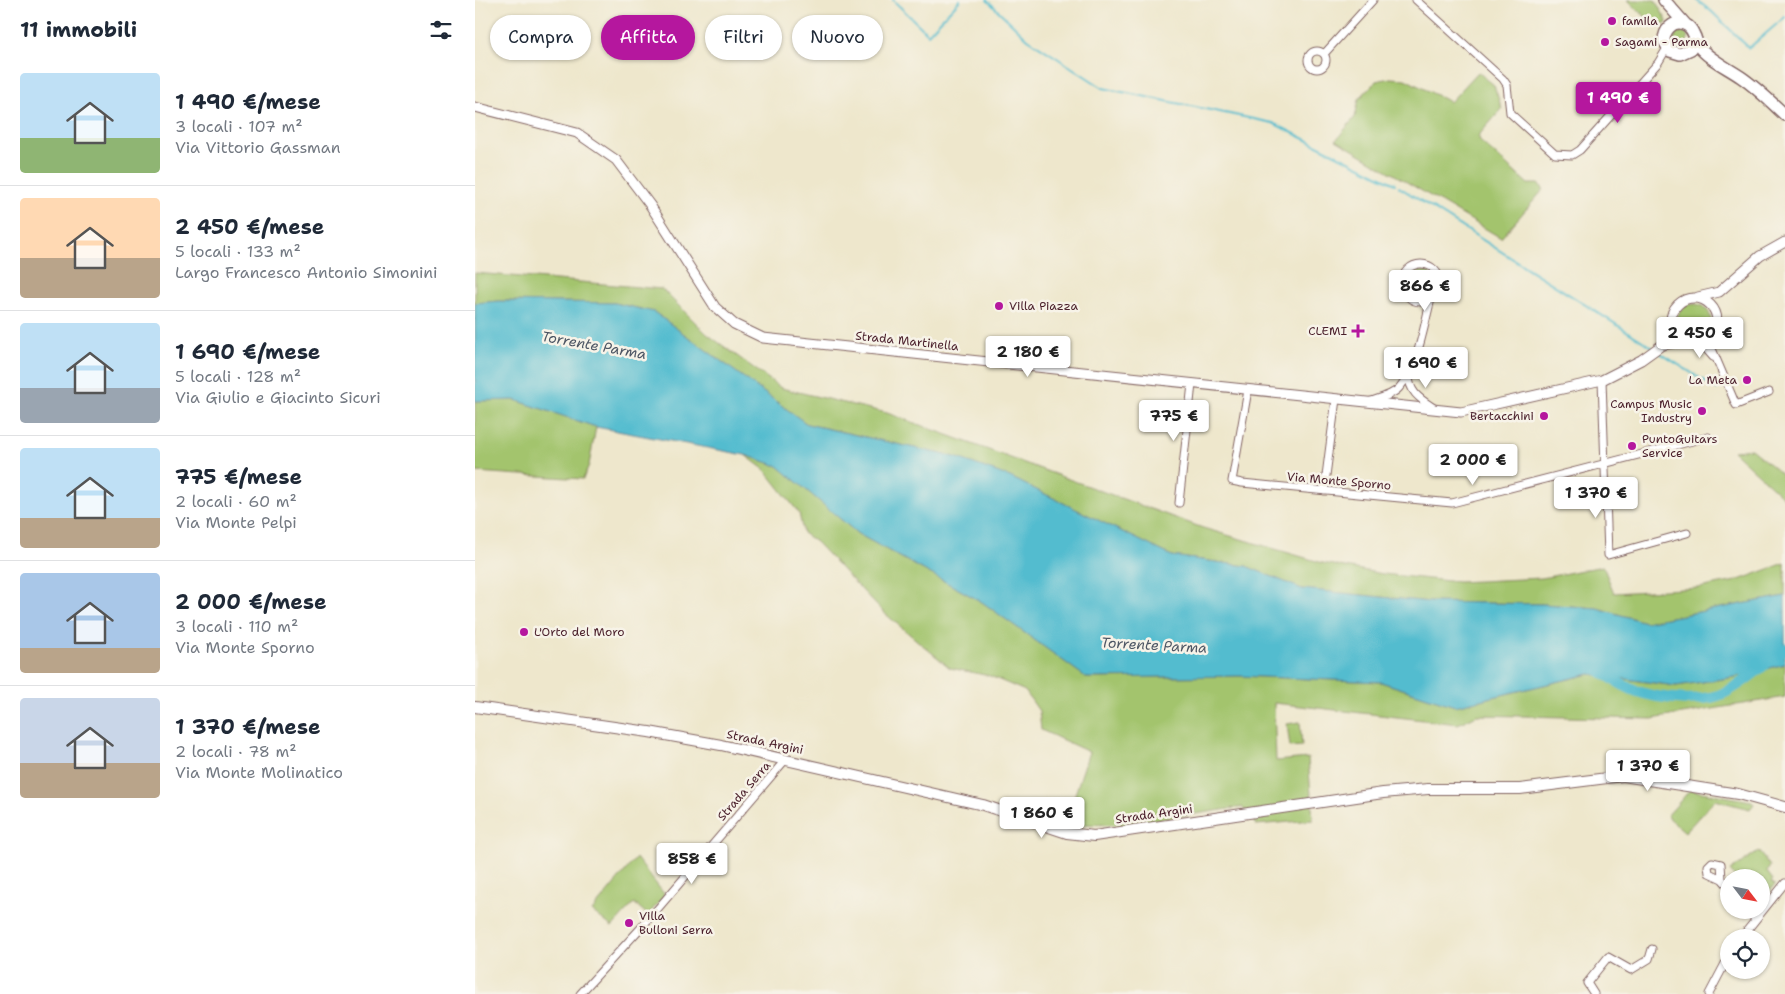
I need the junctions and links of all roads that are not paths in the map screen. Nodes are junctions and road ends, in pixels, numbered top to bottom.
1 (1373, 0) edge
2 (1416, 0) edge
3 (1663, 0) edge
4 (1680, 24) junction
5 (1695, 37) junction
6 (1676, 52) junction
7 (1324, 54) dead end
8 (1658, 63) junction
9 (1721, 65) junction
10 (475, 107) edge
11 (1785, 115) edge
12 (1785, 242) edge
13 (1719, 292) junction
14 (1431, 298) junction
15 (1697, 298) junction
16 (1417, 301) junction
17 (1714, 309) junction
18 (1427, 313) junction
19 (1671, 326) junction
20 (1714, 332) junction
21 (1681, 341) junction
22 (1692, 344) junction
23 (1662, 345) junction
24 (1717, 360) junction
25 (1410, 370) junction
26 (1602, 380) junction
27 (1192, 384) junction
28 (1399, 389) junction
29 (1248, 390) junction
30 (1412, 391) junction
31 (1769, 392) dead end
32 (1336, 399) junction
33 (1369, 402) junction
34 (1402, 407) junction
35 (1437, 410) junction
36 (1708, 437) dead end
37 (1605, 462) junction
38 (1324, 491) junction
39 (1179, 503) dead end
40 (1687, 533) dead end
41 (475, 707) edge
42 (786, 759) junction
43 (1785, 808) edge
44 (1785, 883) edge
45 (1770, 901) edge
46 (1755, 919) edge
47 (1748, 929) edge
48 (1652, 949) dead end
49 (1720, 973) edge
50 (580, 994) edge
51 (1594, 994) edge
52 (1709, 994) edge

1 - 7 street
2 - 8 street
3 - 4 main road
4 - 5 main road
4 - 6 main road
5 - 6 main road
5 - 9 main road
6 - 8 street
6 - 8 street
6 - 9 main road
9 - 11 main road
10 - 27 street, Strada Martinella
12 - 13 street, Strada Martinella
13 - 15 street, Strada Martinella
13 - 17 street
14 - 16 street
14 - 16 street
14 - 18 street
15 - 17 street
15 - 19 street, Strada Martinella
16 - 18 street
17 - 20 street
18 - 25 street
19 - 21 street
19 - 23 street, Strada Martinella
20 - 22 street
20 - 24 street
21 - 22 street, Strada Martinella
21 - 23 street, Strada Martinella
22 - 24 street
23 - 26 street, Strada Martinella
24 - 31 street
25 - 28 street
25 - 30 street
26 - 35 street, Strada Martinella
26 - 37 street
27 - 29 street, Strada Martinella
27 - 39 street
28 - 33 street
28 - 34 street
29 - 32 street, Strada Martinella
29 - 38 street, Via Monte Sporno
30 - 34 street
30 - 35 street
32 - 33 street, Strada Martinella
32 - 38 street
33 - 34 street, Strada Martinella
34 - 35 street, Strada Martinella
36 - 37 street, Via Monte Sporno
37 - 38 street, Via Monte Sporno
37 - 40 street
41 - 42 main road, Strada Argini
42 - 43 main road, Strada Argini
42 - 50 street, Strada Serra
44 - 45 street
46 - 47 street
48 - 51 street
49 - 52 street

